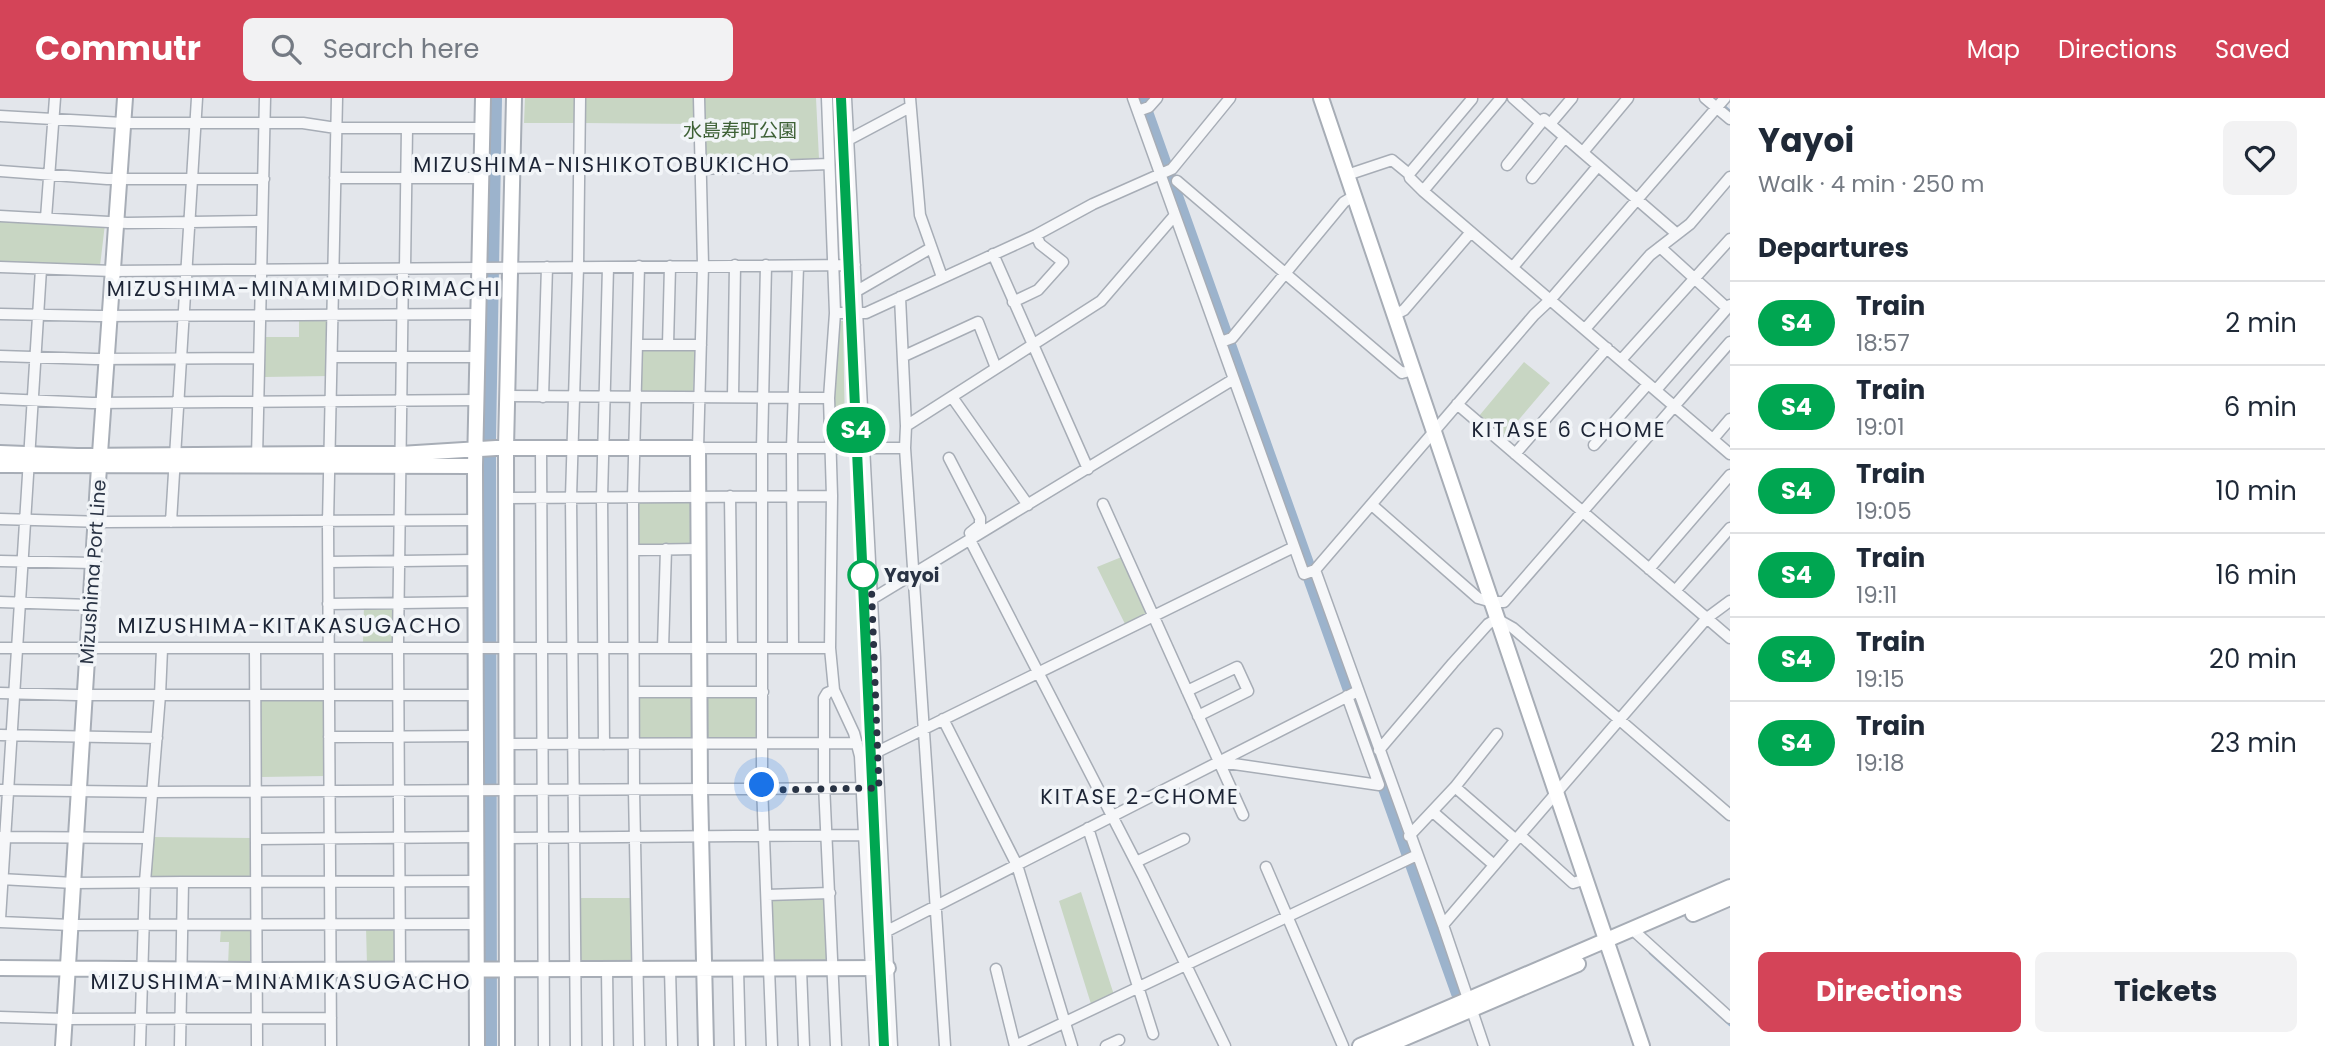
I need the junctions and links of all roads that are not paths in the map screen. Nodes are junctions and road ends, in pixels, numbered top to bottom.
1 (55, 98) edge
2 (125, 98) edge
3 (197, 98) edge
4 (265, 98) edge
5 (337, 98) edge
6 (483, 98) edge
7 (514, 98) edge
8 (580, 98) edge
9 (699, 98) edge
10 (827, 98) edge
11 (846, 98) edge
12 (1133, 98) edge
13 (1157, 98) edge
14 (1230, 98) edge
15 (1321, 98) edge
16 (1501, 98) edge
17 (1572, 98) edge
18 (1628, 98) edge
19 (1705, 98) edge
20 (1472, 99) edge
21 (1520, 100) edge
22 (910, 102) edge
23 (1721, 103) edge
24 (1142, 110) junction
25 (0, 116) edge
26 (53, 119) junction
27 (1730, 119) edge
28 (123, 123) junction
29 (196, 123) junction
30 (1545, 123) junction
31 (265, 124) junction
32 (336, 128) junction
33 (407, 128) junction
34 (482, 128) junction
35 (1565, 137) junction
36 (848, 140) junction
37 (1583, 152) junction
38 (829, 164) junction
39 (1507, 165) dead end
40 (1598, 166) junction
41 (700, 169) junction
42 (0, 171) edge
43 (1164, 172) junction
44 (49, 174) junction
45 (1409, 174) junction
46 (1347, 175) junction
47 (335, 177) junction
48 (1730, 177) edge
49 (119, 178) junction
50 (192, 178) junction
51 (406, 178) junction
52 (481, 178) junction
53 (1532, 178) dead end
54 (264, 179) junction
55 (1177, 181) dead end
56 (1423, 191) junction
57 (1354, 196) junction
58 (1638, 200) junction
59 (1175, 215) junction
60 (0, 216) edge
61 (46, 218) junction
62 (262, 221) junction
63 (116, 222) junction
64 (189, 222) junction
65 (1471, 232) junction
66 (1036, 234) junction
67 (1677, 234) junction
68 (1730, 239) edge
69 (1660, 247) junction
70 (932, 248) junction
71 (993, 254) junction
72 (703, 265) junction
73 (735, 265) junction
74 (766, 265) junction
75 (855, 265) junction
76 (639, 266) junction
77 (670, 266) junction
78 (799, 266) junction
79 (834, 266) junction
80 (0, 267) edge
81 (507, 267) junction
82 (547, 267) junction
83 (578, 267) junction
84 (608, 267) junction
85 (1513, 267) junction
86 (334, 268) junction
87 (404, 268) junction
88 (482, 268) junction
89 (41, 269) junction
90 (186, 269) junction
91 (261, 269) junction
92 (113, 271) junction
93 (1285, 273) junction
94 (942, 277) junction
95 (1694, 279) junction
96 (855, 292) junction
97 (900, 297) junction
98 (1551, 299) junction
99 (1013, 302) junction
100 (1729, 307) edge
101 (835, 313) junction
102 (856, 313) junction
103 (0, 314) edge
104 (39, 314) junction
105 (183, 314) junction
106 (333, 314) junction
107 (402, 314) junction
108 (478, 314) junction
109 (260, 315) junction
110 (1394, 315) junction
111 (109, 316) junction
112 (1586, 329) junction
113 (1225, 341) junction
114 (1730, 343) edge
115 (637, 345) junction
116 (668, 345) junction
117 (701, 345) junction
118 (1032, 345) junction
119 (1607, 348) junction
120 (0, 356) edge
121 (332, 356) junction
122 (904, 356) junction
123 (36, 357) junction
124 (402, 357) junction
125 (477, 357) junction
126 (181, 358) junction
127 (260, 358) junction
128 (106, 359) junction
129 (1621, 360) junction
130 (996, 368) junction
131 (1413, 370) junction
132 (1234, 379) junction
133 (1652, 387) junction
134 (507, 396) junction
135 (543, 397) junction
136 (574, 397) junction
137 (606, 397) junction
138 (635, 397) junction
139 (699, 397) junction
140 (733, 397) junction
141 (763, 397) junction
142 (794, 397) junction
143 (829, 397) junction
144 (952, 397) junction
145 (0, 399) edge
146 (401, 400) junction
147 (476, 400) junction
148 (33, 401) junction
149 (178, 401) junction
150 (331, 401) junction
151 (104, 402) junction
152 (259, 402) junction
153 (1457, 404) junction
154 (1674, 406) junction
155 (1730, 419) edge
156 (906, 426) junction
157 (1434, 433) junction
158 (1713, 439) junction
159 (1594, 445) dead end
160 (634, 447) junction
161 (830, 447) junction
162 (490, 448) junction
163 (541, 448) junction
164 (573, 448) junction
165 (604, 448) junction
166 (698, 448) junction
167 (762, 448) junction
168 (792, 448) junction
169 (905, 448) junction
170 (863, 449) junction
171 (0, 453) edge
172 (1515, 454) junction
173 (1730, 454) edge
174 (949, 458) dead end
175 (29, 459) junction
176 (174, 460) junction
177 (257, 460) junction
178 (400, 460) junction
179 (100, 461) junction
180 (330, 461) junction
181 (0, 465) edge
182 (423, 466) junction
183 (475, 466) junction
184 (1088, 468) junction
185 (1730, 475) edge
186 (697, 496) junction
187 (730, 496) junction
188 (762, 496) junction
189 (793, 496) junction
190 (832, 496) junction
191 (572, 497) junction
192 (602, 497) junction
193 (633, 497) junction
194 (506, 498) junction
195 (541, 498) junction
196 (1103, 504) dead end
197 (1028, 505) junction
198 (1372, 505) junction
199 (1582, 512) junction
200 (0, 519) edge
201 (25, 519) junction
202 (399, 519) junction
203 (329, 520) junction
204 (475, 520) junction
205 (96, 521) junction
206 (171, 522) junction
207 (1730, 528) edge
208 (971, 539) junction
209 (1294, 547) junction
210 (666, 549) junction
211 (698, 549) junction
212 (634, 550) junction
213 (475, 560) junction
214 (0, 561) edge
215 (22, 561) junction
216 (399, 561) junction
217 (329, 562) junction
218 (93, 563) junction
219 (1649, 569) junction
220 (1311, 571) junction
221 (914, 574) junction
222 (1675, 591) junction
223 (872, 599) junction
224 (1730, 601) edge
225 (0, 602) edge
226 (20, 602) junction
227 (475, 602) junction
228 (1492, 602) junction
229 (399, 603) junction
230 (328, 604) junction
231 (90, 605) junction
232 (1152, 616) junction
233 (1707, 618) junction
234 (1497, 619) junction
235 (1730, 638) edge
236 (0, 648) edge
237 (399, 648) junction
238 (491, 648) junction
239 (542, 648) junction
240 (573, 648) junction
241 (603, 648) junction
242 (634, 648) junction
243 (663, 648) junction
244 (698, 648) junction
245 (732, 648) junction
246 (762, 648) junction
247 (793, 648) junction
248 (830, 648) junction
249 (17, 649) junction
250 (87, 649) junction
251 (162, 649) junction
252 (255, 649) junction
253 (328, 649) junction
254 (1037, 672) junction
255 (834, 690) junction
256 (1187, 691) junction
257 (634, 692) junction
258 (699, 692) junction
259 (763, 692) junction
260 (0, 693) edge
261 (15, 693) junction
262 (85, 694) junction
263 (399, 694) junction
264 (1352, 694) junction
265 (160, 695) junction
266 (256, 695) junction
267 (329, 695) junction
268 (476, 695) junction
269 (1199, 716) junction
270 (943, 719) junction
271 (1620, 719) junction
272 (923, 728) junction
273 (1497, 734) dead end
274 (0, 735) edge
275 (13, 736) junction
276 (476, 736) junction
277 (82, 737) junction
278 (329, 737) junction
279 (399, 737) junction
280 (157, 738) junction
281 (858, 743) junction
282 (506, 744) junction
283 (542, 744) junction
284 (572, 744) junction
285 (604, 744) junction
286 (634, 744) junction
287 (700, 744) junction
288 (762, 744) junction
289 (824, 744) junction
290 (1379, 750) junction
291 (877, 752) junction
292 (1220, 762) junction
293 (1377, 764) junction
294 (1455, 787) junction
295 (879, 788) junction
296 (825, 789) junction
297 (863, 789) junction
298 (4, 790) edge
299 (481, 790) junction
300 (502, 790) junction
301 (543, 790) junction
302 (573, 790) junction
303 (634, 790) junction
304 (700, 790) junction
305 (763, 790) junction
306 (79, 791) junction
307 (329, 791) junction
308 (400, 791) junction
309 (152, 792) junction
310 (256, 792) junction
311 (1557, 794) junction
312 (1433, 812) junction
313 (1243, 815) dead end
314 (1730, 815) edge
315 (1112, 816) junction
316 (1088, 828) junction
317 (864, 835) junction
318 (765, 836) junction
319 (827, 836) junction
320 (1409, 836) junction
321 (3, 837) edge
322 (477, 837) junction
323 (544, 837) junction
324 (574, 837) junction
325 (635, 837) junction
326 (701, 837) junction
327 (1518, 837) junction
328 (148, 838) junction
329 (329, 838) junction
330 (400, 838) junction
331 (506, 838) junction
332 (76, 839) junction
333 (257, 839) junction
334 (1184, 839) dead end
335 (1413, 856) junction
336 (1136, 862) junction
337 (1017, 865) junction
338 (1494, 865) junction
339 (1266, 867) dead end
340 (1586, 879) junction
341 (1, 880) edge
342 (401, 881) junction
343 (478, 881) junction
344 (145, 882) junction
345 (183, 882) junction
346 (257, 882) junction
347 (330, 882) junction
348 (74, 883) junction
349 (1730, 887) edge
350 (830, 893) junction
351 (767, 895) junction
352 (1730, 898) edge
353 (935, 908) junction
354 (1286, 916) junction
355 (0, 921) edge
356 (183, 924) junction
357 (257, 924) junction
358 (331, 924) junction
359 (400, 924) junction
360 (478, 924) junction
361 (71, 925) junction
362 (144, 925) junction
363 (1443, 925) junction
364 (887, 931) junction
365 (1637, 933) junction
366 (1608, 946) junction
367 (1186, 965) junction
368 (0, 968) edge
369 (832, 968) junction
370 (871, 968) junction
371 (888, 968) junction
372 (543, 969) junction
373 (574, 969) junction
374 (607, 969) junction
375 (638, 969) junction
376 (670, 969) junction
377 (705, 969) junction
378 (738, 969) junction
379 (770, 969) junction
380 (801, 969) junction
381 (996, 969) dead end
382 (68, 970) junction
383 (142, 970) junction
384 (181, 970) junction
385 (331, 970) junction
386 (400, 970) junction
387 (492, 970) junction
388 (257, 971) junction
389 (1138, 988) junction
390 (1470, 1004) junction
391 (0, 1017) edge
392 (181, 1018) junction
393 (257, 1018) junction
394 (331, 1018) junction
395 (1730, 1018) edge
396 (65, 1019) junction
397 (141, 1019) junction
398 (1064, 1023) junction
399 (1153, 1034) dead end
400 (1119, 1040) dead end
401 (64, 1046) edge
402 (140, 1046) edge
403 (180, 1046) edge
404 (257, 1046) edge
405 (331, 1046) edge
406 (477, 1046) edge
407 (507, 1046) edge
408 (544, 1046) edge
409 (576, 1046) edge
410 (608, 1046) edge
411 (639, 1046) edge
412 (672, 1046) edge
413 (706, 1046) edge
414 (740, 1046) edge
415 (772, 1046) edge
416 (804, 1046) edge
417 (836, 1046) edge
418 (874, 1046) edge
419 (892, 1046) edge
420 (945, 1046) edge
421 (1015, 1046) edge
422 (1072, 1046) edge
423 (1107, 1046) edge
424 (1225, 1046) edge
425 (1343, 1046) edge
426 (1360, 1046) edge
427 (1386, 1046) edge
428 (1484, 1046) edge
429 (1642, 1046) edge

1 - 26 street
2 - 28 street, Mizushima Port Line
3 - 29 street
4 - 31 street
5 - 32 street
6 - 34 street
7 - 81 street
8 - 83 street
9 - 41 street
10 - 38 street
11 - 36 street
12 - 24 street
13 - 24 street
14 - 43 street
15 - 46 street
16 - 56 street
17 - 30 street
18 - 37 street
19 - 23 street
20 - 45 street
21 - 30 street
22 - 36 street
22 - 70 street
23 - 27 street
23 - 58 street
24 - 43 street
25 - 26 street
26 - 28 street
26 - 44 street
28 - 29 street
28 - 49 street, Mizushima Port Line
29 - 31 street
29 - 50 street
30 - 35 street
30 - 39 street
31 - 32 street
31 - 54 street
32 - 33 street
32 - 47 street
33 - 34 street
33 - 51 street
34 - 52 street
35 - 37 street
35 - 53 street
36 - 75 street
37 - 40 street
38 - 41 street
38 - 79 street
40 - 58 street
40 - 85 street
41 - 72 street
42 - 44 street
43 - 59 street
43 - 66 street
44 - 49 street
44 - 61 street
45 - 46 street
45 - 56 street
46 - 57 street
47 - 51 street
47 - 86 street
48 - 67 street
49 - 50 street
49 - 63 street, Mizushima Port Line
50 - 54 street
50 - 64 street
51 - 52 street
51 - 87 street
52 - 88 street
54 - 62 street
55 - 93 street
56 - 65 street
57 - 93 street
57 - 110 street
58 - 67 street
58 - 98 street
59 - 113 street
59 - 118 street
60 - 61 street
61 - 63 street
62 - 64 street
62 - 91 street
63 - 64 street
63 - 92 street, Mizushima Port Line
64 - 90 street
65 - 85 street
65 - 110 street
66 - 71 street
66 - 99 street
67 - 69 street
68 - 95 street
69 - 95 street
69 - 112 street
70 - 94 street
70 - 96 street
71 - 94 street
71 - 99 street
72 - 73 street
72 - 77 street
72 - 117 street
73 - 74 street
73 - 140 street
74 - 78 street
74 - 141 street
75 - 79 street
75 - 96 street
76 - 77 street
76 - 84 street
76 - 115 street
77 - 116 street
78 - 79 street
78 - 142 street
79 - 101 street
80 - 89 street
81 - 82 street
81 - 88 street
81 - 134 street
82 - 83 street
82 - 135 street
83 - 84 street
83 - 136 street
84 - 137 street
85 - 98 street
86 - 87 street
86 - 91 street
86 - 106 street
87 - 88 street
87 - 107 street
88 - 108 street
89 - 92 street
89 - 104 street
90 - 91 street
90 - 92 street
90 - 105 street
91 - 109 street
92 - 111 street, Mizushima Port Line
93 - 113 street
93 - 131 street
94 - 97 street
95 - 100 street
95 - 129 street
96 - 102 street
97 - 102 street
97 - 122 street
98 - 112 street
98 - 153 street
99 - 118 street
100 - 133 street
101 - 102 street
101 - 143 street
102 - 170 street
103 - 104 street
104 - 111 street
104 - 123 street
105 - 109 street
105 - 111 street
105 - 126 street
106 - 107 street
106 - 109 street
106 - 121 street
107 - 108 street
107 - 124 street
108 - 125 street
109 - 127 street
110 - 131 street
111 - 128 street, Mizushima Port Line
112 - 119 street
113 - 132 street
114 - 154 street
115 - 116 street
115 - 138 street
116 - 117 street
117 - 139 street
118 - 130 street
118 - 184 street
119 - 129 street
119 - 172 street
120 - 123 street
121 - 124 street
121 - 150 street
122 - 130 street
122 - 156 street
123 - 128 street
123 - 148 street
124 - 125 street
124 - 146 street
125 - 147 street
126 - 127 street
126 - 128 street
126 - 149 street
127 - 152 street
128 - 151 street, Mizushima Port Line
129 - 133 street
130 - 144 street
131 - 157 street
132 - 184 street
132 - 209 street
133 - 154 street
133 - 159 street
134 - 135 street
134 - 162 street
135 - 136 street
136 - 137 street
136 - 164 street
137 - 138 street
137 - 165 street
138 - 139 street
138 - 160 street
139 - 140 street
139 - 166 street
140 - 141 street
141 - 142 street
141 - 167 street
142 - 143 street
142 - 168 street
143 - 161 street
144 - 156 street
144 - 197 street
145 - 148 street
146 - 147 street
146 - 150 street
146 - 178 street
147 - 162 street
148 - 151 street
148 - 175 street
149 - 151 street
149 - 152 street
149 - 176 street
150 - 152 street
150 - 180 street
151 - 179 street, Mizushima Port Line
152 - 177 street
153 - 157 street
153 - 172 street
154 - 158 street
154 - 199 street
155 - 158 street
156 - 169 street
157 - 198 street
157 - 228 street
158 - 173 street
160 - 165 street
160 - 166 street
160 - 193 street
161 - 168 street
161 - 170 street
161 - 190 street
162 - 163 street
162 - 178 street
162 - 182 street
162 - 183 street
162 - 194 street
163 - 164 street
163 - 195 street
164 - 165 street
164 - 191 street
165 - 192 street
166 - 167 street
166 - 186 street
167 - 168 street
167 - 188 street
168 - 189 street
169 - 170 street
169 - 221 street
170 - 223 street
171 - 175 street
172 - 199 street
174 - 208 street
175 - 179 street
175 - 181 street
175 - 201 street
176 - 177 street
176 - 179 street
176 - 206 street
177 - 180 street
178 - 180 street
178 - 182 street
178 - 202 street
179 - 205 street, Mizushima Port Line
180 - 203 street
182 - 183 street
183 - 204 street
184 - 197 street
185 - 219 street
186 - 187 street
186 - 193 street
186 - 211 street
187 - 188 street
187 - 245 street
188 - 189 street
188 - 246 street
189 - 190 street
189 - 247 street
190 - 248 street
191 - 192 street
191 - 195 street
191 - 240 street
192 - 193 street
192 - 241 street
193 - 212 street
194 - 195 street
194 - 238 street
195 - 239 street
196 - 232 street
197 - 208 street
198 - 220 street
198 - 228 street
199 - 219 street
199 - 228 street
200 - 201 street
201 - 205 street
201 - 215 street
202 - 203 street
202 - 204 street
202 - 216 street
203 - 206 street
203 - 217 street
204 - 213 street
205 - 206 street
205 - 218 street, Mizushima Port Line
207 - 222 street
208 - 221 street
208 - 254 street
209 - 220 street
209 - 232 street
210 - 211 street
210 - 212 street
210 - 243 street
211 - 244 street
212 - 242 street
213 - 216 street
213 - 227 street
214 - 215 street
215 - 218 street
215 - 226 street
216 - 217 street
216 - 229 street
217 - 230 street
218 - 231 street, Mizushima Port Line
219 - 222 street
220 - 264 street
221 - 223 street
221 - 272 street
222 - 233 street
223 - 291 street
224 - 233 street
225 - 226 street
226 - 231 street
226 - 249 street
227 - 229 street
227 - 238 street
228 - 234 street
229 - 230 street
229 - 237 street
230 - 253 street
231 - 250 street, Mizushima Port Line
232 - 254 street
232 - 256 street
233 - 235 street
233 - 271 street
234 - 271 street
234 - 290 street
234 - 311 street
236 - 249 street
237 - 238 street
237 - 253 street
237 - 263 street
238 - 239 street
238 - 268 street
238 - 282 street
239 - 240 street
239 - 283 street
240 - 241 street
240 - 284 street
241 - 242 street
241 - 285 street
242 - 243 street
242 - 257 street
243 - 244 street
244 - 245 street
244 - 258 street
245 - 246 street
246 - 247 street
246 - 259 street
247 - 248 street
248 - 255 street
249 - 250 street
249 - 261 street
250 - 251 street
250 - 262 street, Mizushima Port Line
251 - 252 street
251 - 265 street
252 - 253 street
252 - 266 street
253 - 267 street
254 - 270 street
254 - 315 street
255 - 281 street
255 - 289 street
256 - 269 street
256 - 269 street
257 - 258 street
257 - 286 street
258 - 259 street
258 - 287 street
259 - 288 street
260 - 261 street
261 - 262 street
261 - 275 street
262 - 265 street
262 - 277 street, Mizushima Port Line
263 - 267 street
263 - 268 street
263 - 279 street
264 - 290 street
264 - 292 street
264 - 293 street
265 - 266 street
265 - 280 street
266 - 267 street
266 - 310 street
267 - 278 street
268 - 276 street
269 - 292 street
270 - 272 street
270 - 337 street
271 - 311 street
271 - 314 street
272 - 291 street
272 - 353 street
273 - 294 street
274 - 275 street
275 - 277 street
275 - 298 street
276 - 279 street
276 - 299 street
277 - 280 street
277 - 306 street, Mizushima Port Line
278 - 279 street
278 - 307 street
279 - 308 street
280 - 309 street
281 - 289 street
281 - 297 street
282 - 283 street
282 - 300 street
283 - 284 street
283 - 301 street
284 - 285 street
284 - 302 street
285 - 286 street
286 - 287 street
286 - 303 street
287 - 288 street
287 - 304 street
288 - 289 street
288 - 305 street
289 - 296 street
290 - 293 street
291 - 295 street
292 - 293 street
292 - 313 street
292 - 315 street
293 - 320 street
294 - 312 street
294 - 327 street
295 - 297 street
295 - 364 street
296 - 297 street
296 - 305 street
296 - 319 street
297 - 317 street
298 - 306 street
298 - 321 street
299 - 300 street
299 - 308 street
299 - 322 street
300 - 301 street
300 - 331 street
301 - 302 street
301 - 323 street
302 - 303 street
302 - 324 street
303 - 304 street
303 - 325 street
304 - 305 street
304 - 326 street
305 - 318 street
306 - 309 street
306 - 332 street, Mizushima Port Line
307 - 308 street
307 - 310 street
307 - 329 street
308 - 330 street
309 - 310 street
309 - 328 street
310 - 333 street
311 - 327 street
311 - 340 street
312 - 320 street
312 - 338 street
315 - 316 street
315 - 336 street
316 - 337 street
316 - 389 street
317 - 319 street
317 - 370 street
318 - 319 street
318 - 326 street
318 - 351 street
319 - 350 street
320 - 335 street
321 - 332 street
321 - 341 street
322 - 330 street
322 - 343 street
323 - 324 street
323 - 331 street
323 - 372 street
324 - 325 street
324 - 373 street
325 - 326 street
325 - 375 street
326 - 377 street
327 - 338 street
327 - 340 street
328 - 332 street
328 - 344 street
329 - 330 street
329 - 333 street
329 - 347 street
330 - 342 street
331 - 387 street
332 - 348 street, Mizushima Port Line
333 - 346 street
334 - 336 street
335 - 354 street
335 - 363 street
336 - 367 street
337 - 353 street
337 - 398 street
338 - 363 street
339 - 354 street
340 - 366 street
341 - 348 street
341 - 355 street
342 - 343 street
342 - 347 street
342 - 359 street
343 - 360 street
344 - 345 street
344 - 348 street
344 - 362 street
345 - 346 street
345 - 356 street
346 - 347 street
346 - 357 street
347 - 358 street
348 - 361 street, Mizushima Port Line
349 - 365 street
350 - 351 street
350 - 369 street
351 - 379 street
352 - 365 street
353 - 364 street
353 - 420 street
354 - 367 street
354 - 425 street
355 - 361 street
356 - 357 street
356 - 362 street
356 - 384 street
357 - 358 street
357 - 388 street
358 - 359 street
358 - 385 street
359 - 360 street
359 - 386 street
360 - 387 street
361 - 362 street
361 - 382 street, Mizushima Port Line
362 - 383 street
363 - 390 street
364 - 371 street
365 - 366 street
365 - 395 street
366 - 390 street
366 - 429 street
367 - 389 street
367 - 424 street
368 - 382 street
369 - 370 street
369 - 380 street
369 - 417 street
370 - 371 street
370 - 418 street
371 - 419 street
372 - 373 street
372 - 387 street
372 - 408 street
373 - 374 street
373 - 409 street
374 - 375 street
374 - 410 street
375 - 376 street
375 - 411 street
376 - 377 street
376 - 412 street
377 - 378 street
377 - 413 street
378 - 379 street
378 - 414 street
379 - 380 street
379 - 415 street
380 - 416 street
381 - 421 street
382 - 383 street
382 - 396 street, Mizushima Port Line
383 - 384 street
383 - 397 street
384 - 388 street
384 - 392 street
385 - 386 street
385 - 388 street
385 - 394 street
386 - 387 street
387 - 406 street
387 - 407 street
388 - 393 street
389 - 398 street
389 - 399 street
390 - 426 street
390 - 427 street
390 - 428 street
391 - 396 street
392 - 393 street
392 - 397 street
392 - 403 street
393 - 394 street
393 - 404 street
394 - 405 street
396 - 397 street
396 - 401 street, Mizushima Port Line
397 - 402 street
398 - 421 street
398 - 422 street
400 - 423 street

